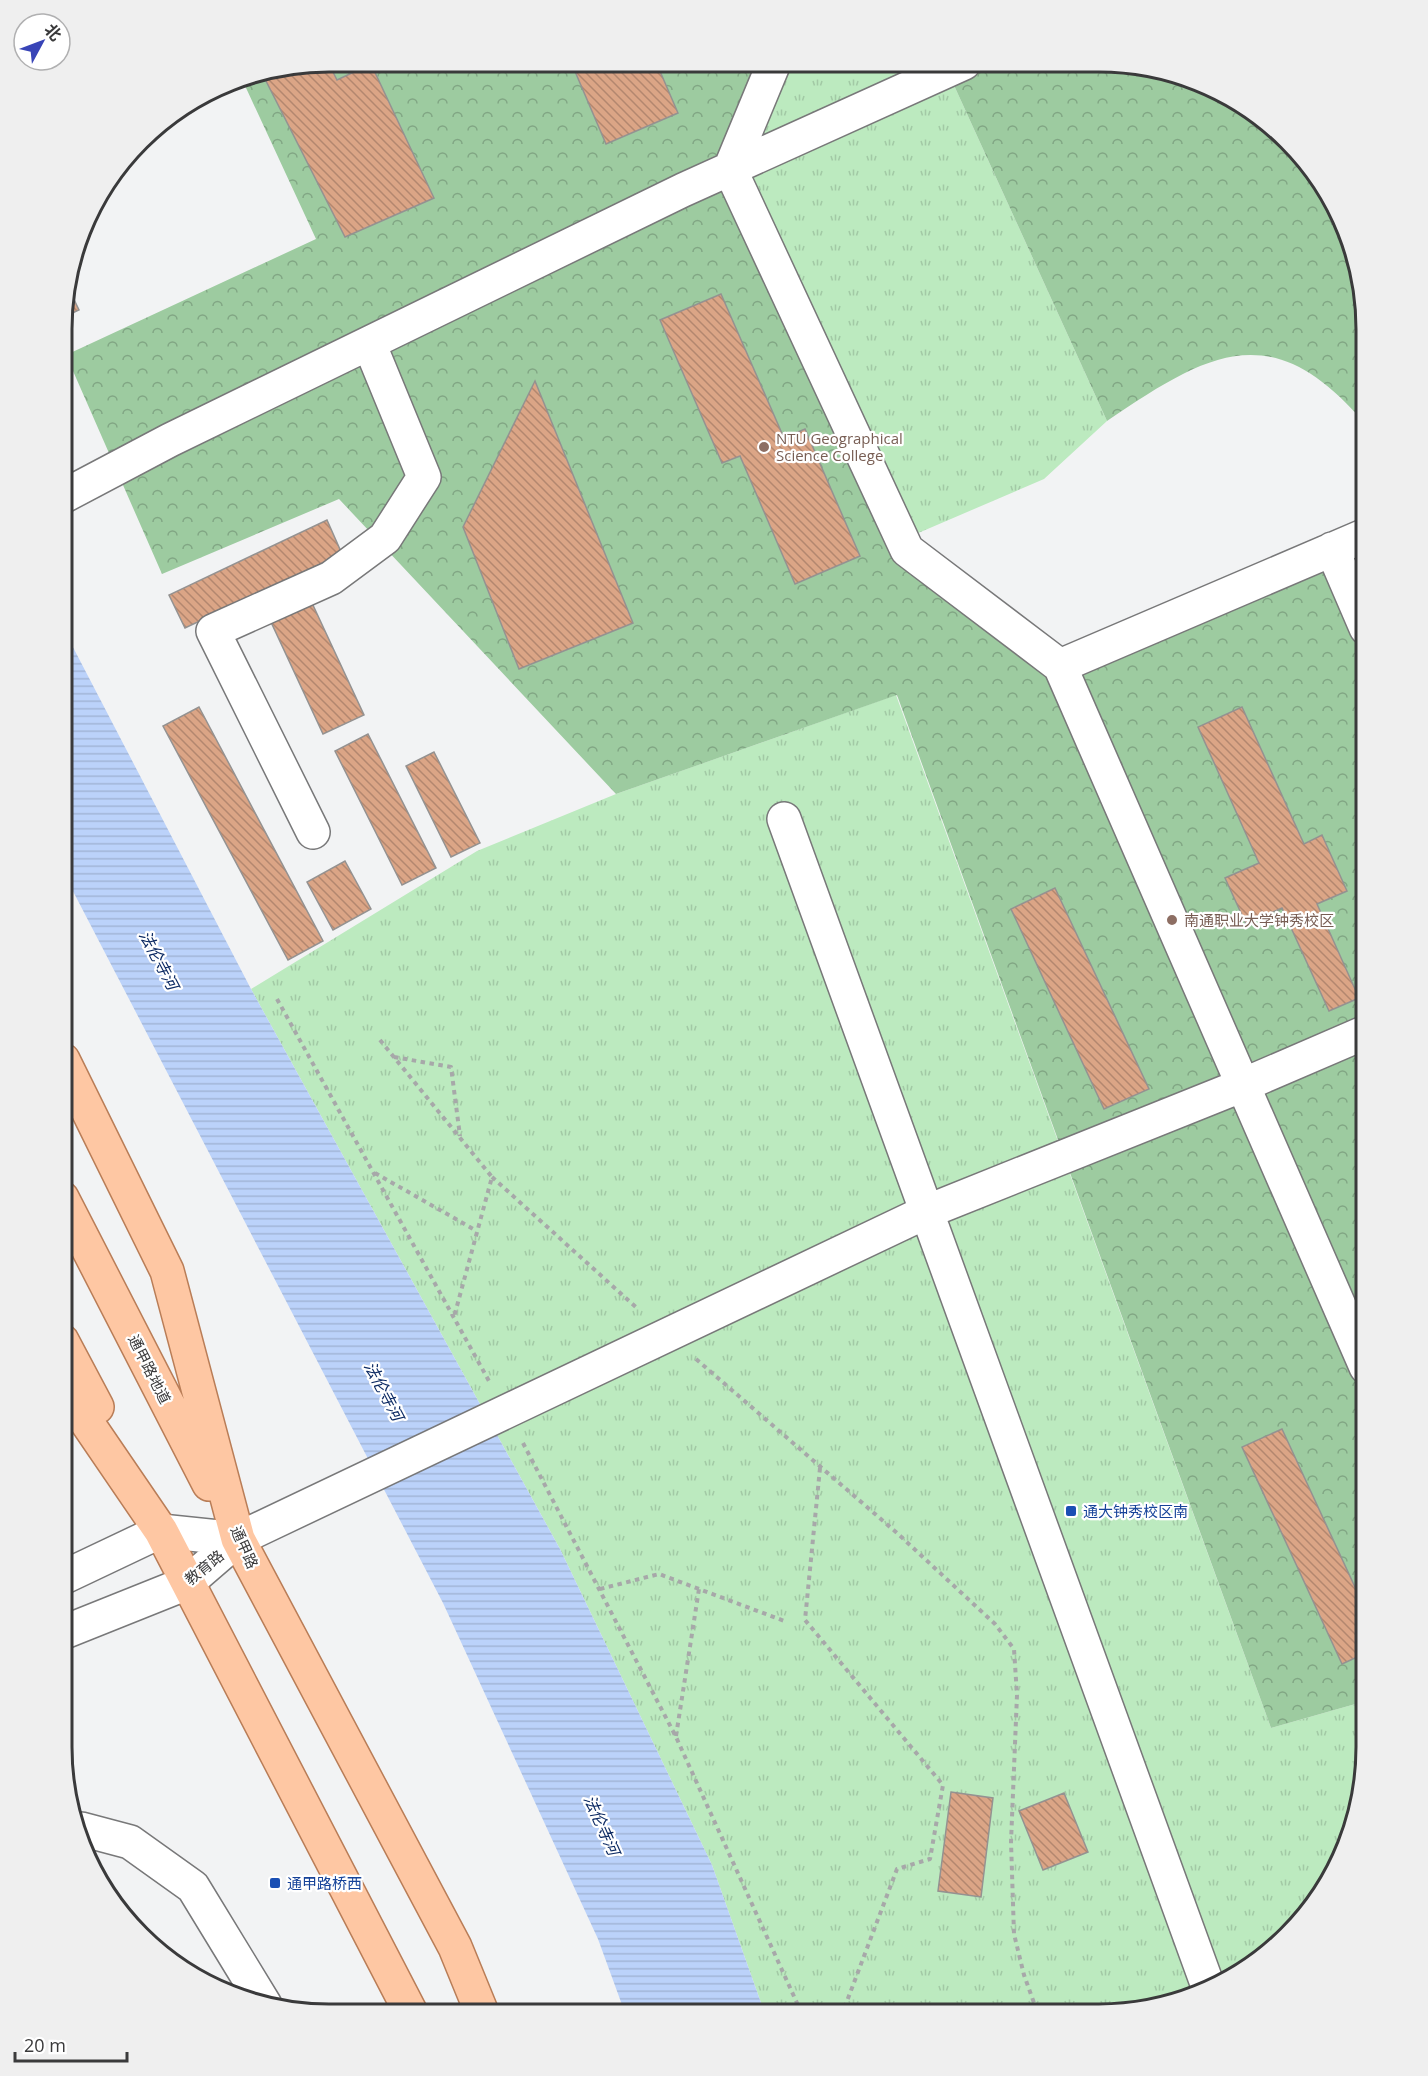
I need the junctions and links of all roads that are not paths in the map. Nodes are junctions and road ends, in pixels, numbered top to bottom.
1 (770, 72) edge
2 (933, 72) edge
3 (730, 170) junction
4 (369, 343) junction
5 (72, 491) edge
6 (1356, 539) edge
7 (1332, 549) junction
8 (1356, 605) edge
9 (1060, 666) junction
10 (784, 819) dead end
11 (313, 832) dead end
12 (1356, 1036) edge
13 (72, 1078) edge
14 (1243, 1085) junction
15 (926, 1212) junction
16 (72, 1217) edge
17 (1356, 1344) edge
18 (72, 1360) edge
19 (72, 1401) edge
20 (161, 1532) junction
21 (238, 1539) junction
22 (72, 1573) edge
23 (188, 1583) junction
24 (72, 1629) edge
25 (86, 1830) edge
26 (1206, 1981) edge
27 (259, 1994) edge
28 (406, 2004) edge
29 (478, 2004) edge

1 - 3 street
2 - 3 street
3 - 4 street
3 - 9 street
4 - 5 street
4 - 11 street
6 - 7 street
7 - 8 street
7 - 9 street
9 - 14 street
10 - 15 street
12 - 14 street
13 - 21 main road, 通甲路
14 - 15 street
14 - 17 street
15 - 21 street
15 - 26 street
16 - 21 main road, 通甲路地道
18 - 20 main road
19 - 20 main road
20 - 21 street, 教育路
20 - 22 street
20 - 23 main road
21 - 23 street, 教育路
21 - 29 main road, 通甲路
23 - 24 street, 教育路
23 - 28 main road
25 - 27 street

